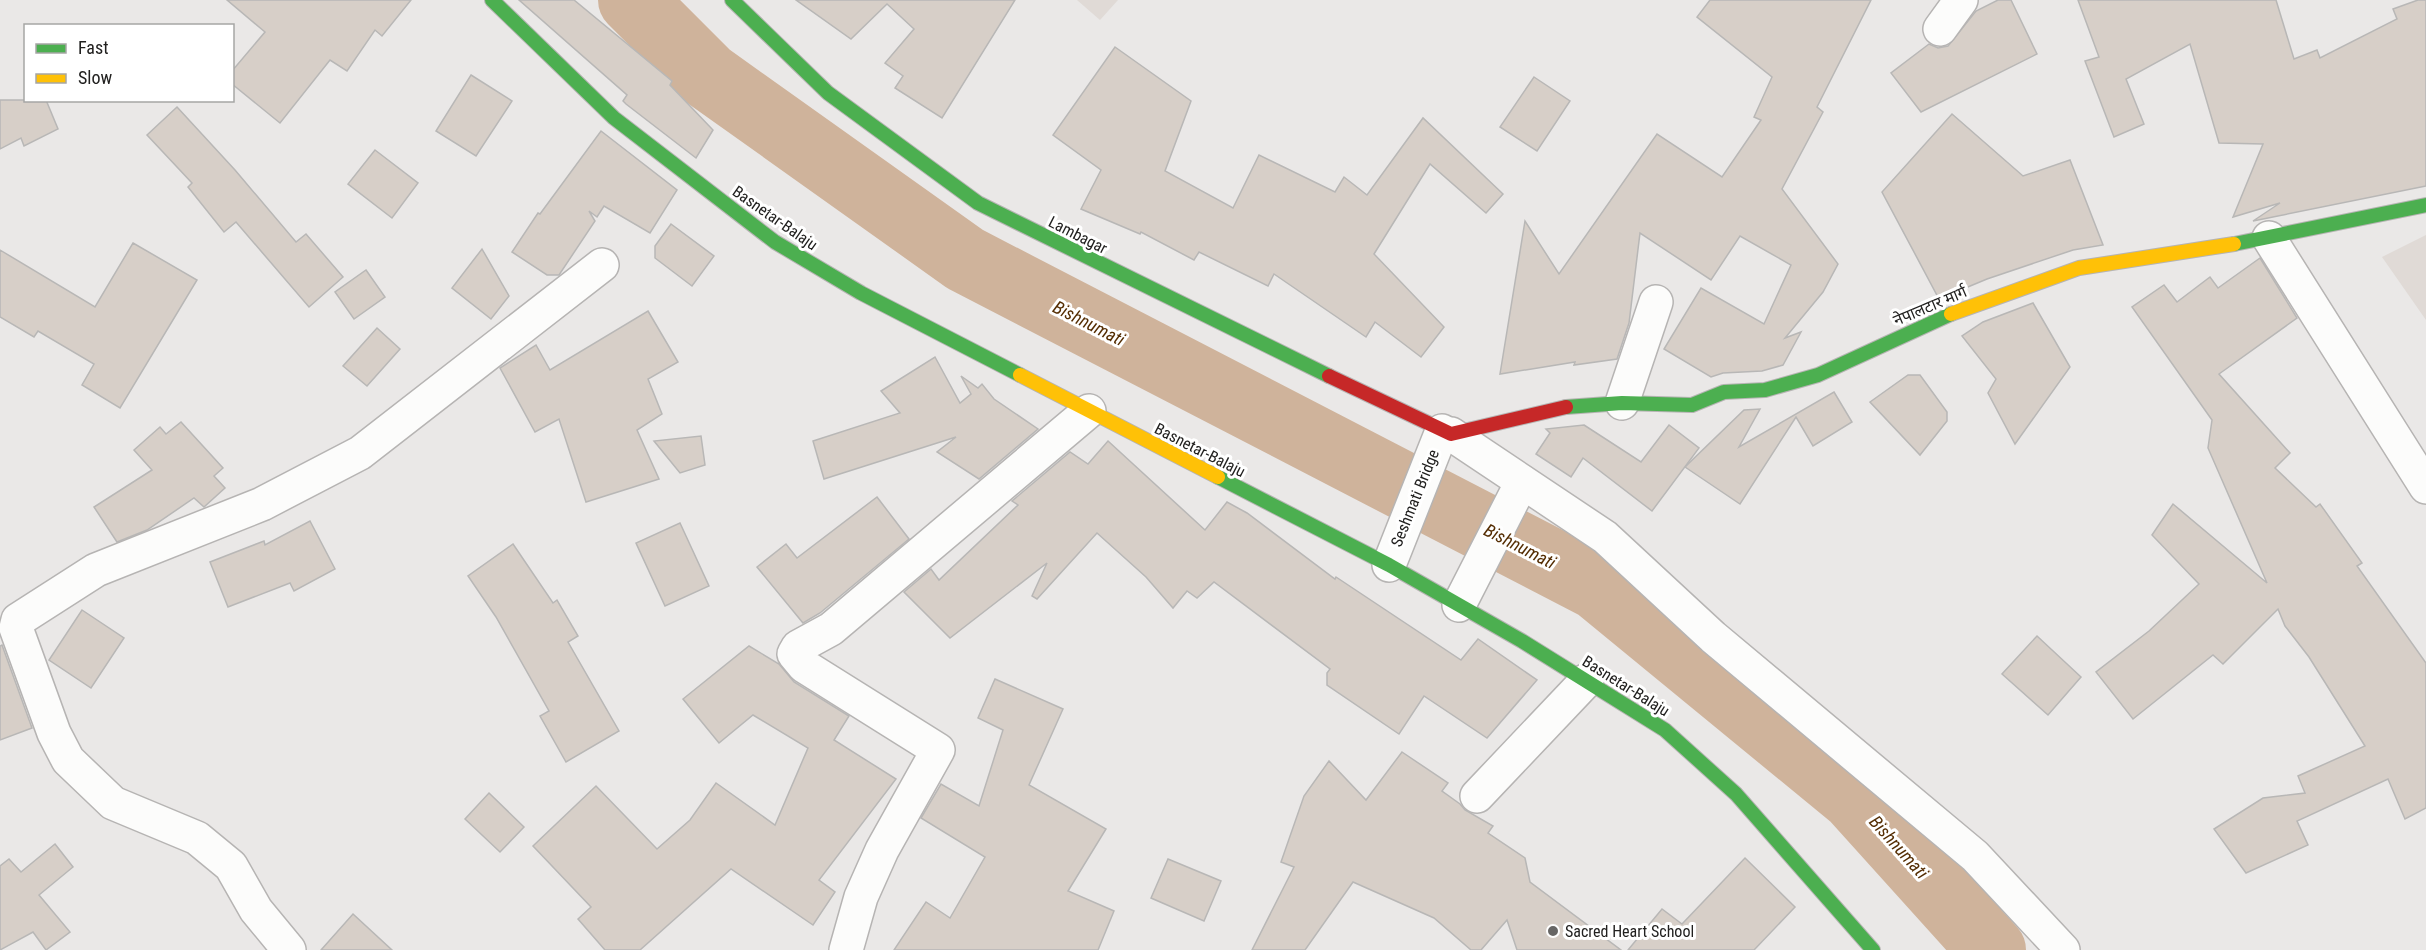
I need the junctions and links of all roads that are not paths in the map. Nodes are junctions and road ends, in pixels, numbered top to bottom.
1 (492, 0) edge
2 (732, 0) edge
3 (1961, 0) edge
4 (1940, 29) dead end
5 (2426, 206) edge
6 (2269, 238) junction
7 (602, 265) dead end
8 (1656, 302) dead end
9 (1622, 403) junction
10 (1089, 411) junction
11 (1447, 433) junction
12 (1522, 482) junction
13 (2426, 487) edge
14 (1394, 551) junction
15 (1466, 591) junction
16 (1587, 680) junction
17 (1477, 796) dead end
18 (289, 950) edge
19 (846, 950) edge
20 (1872, 950) edge
21 (2063, 950) edge

1 - 10 street, Basnetar-Balaju
2 - 11 street, Lambagar
3 - 4 street
5 - 6 street, नेपालटार मार्ग
6 - 9 street, नेपालटार मार्ग
6 - 13 street
7 - 18 street
8 - 9 street
9 - 11 street, नेपालटार मार्ग
10 - 14 street, Basnetar-Balaju
10 - 19 street
11 - 12 street
11 - 14 street, Seshmati Bridge
12 - 15 street
12 - 21 street
14 - 15 street, Basnetar-Balaju
15 - 16 street, Basnetar-Balaju
16 - 17 street
16 - 20 street, Basnetar-Balaju

